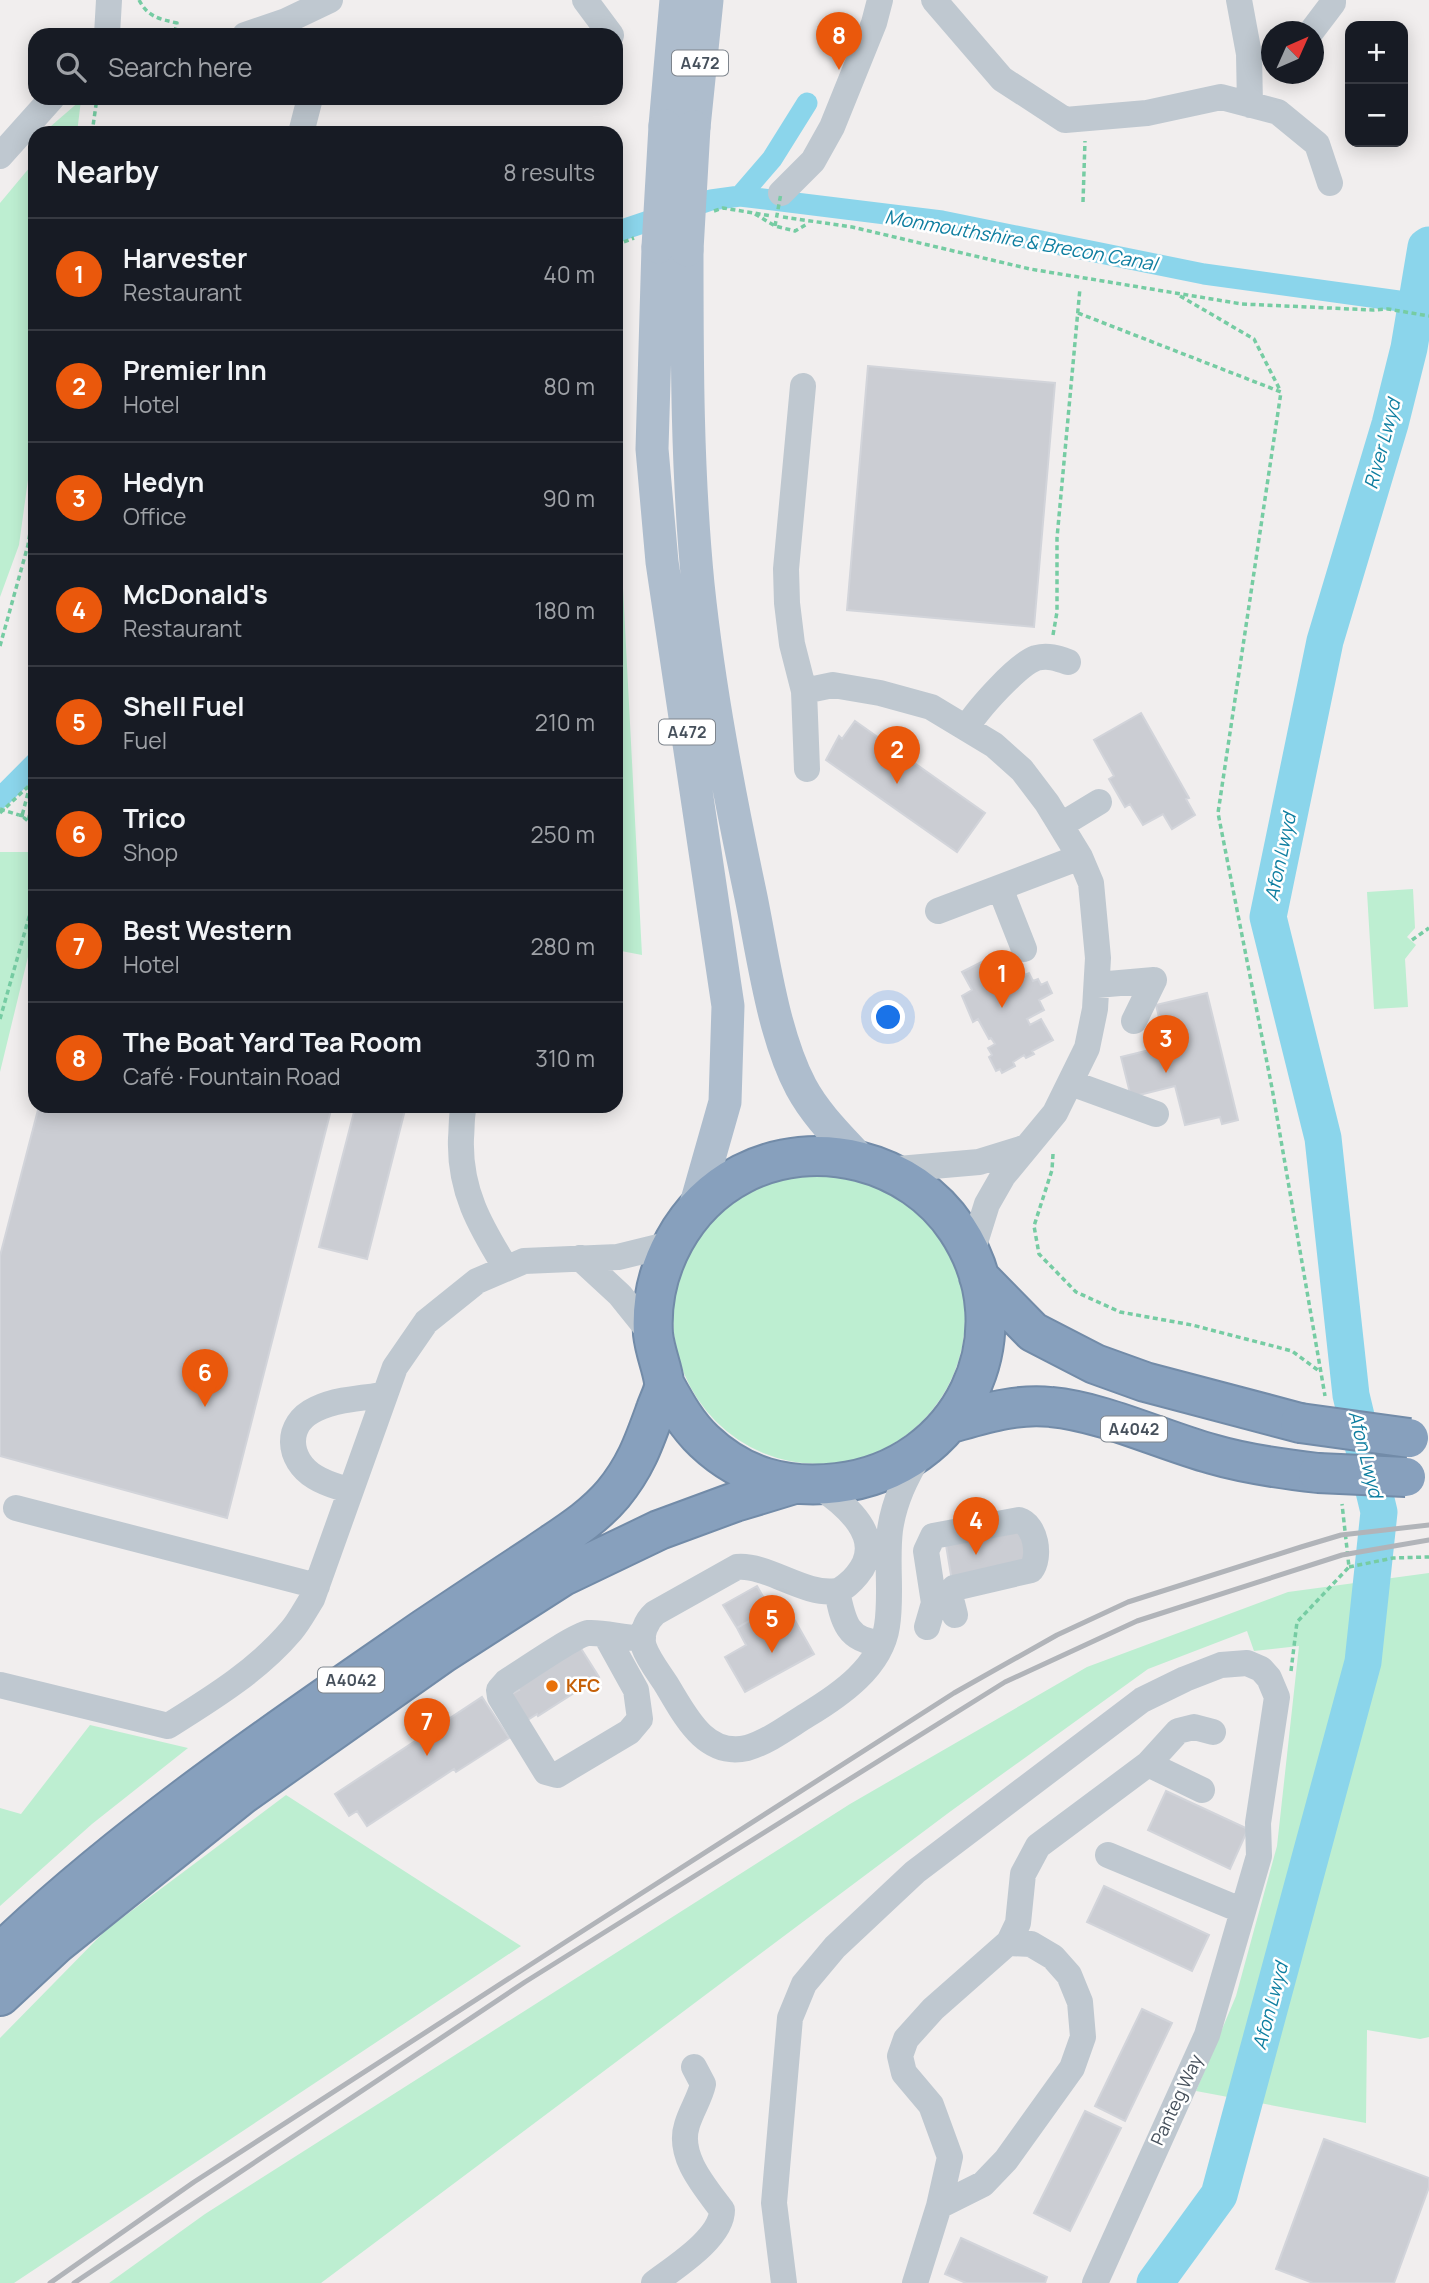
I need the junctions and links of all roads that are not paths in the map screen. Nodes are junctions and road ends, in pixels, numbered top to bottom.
1 (109, 0) edge
2 (330, 0) edge
3 (585, 0) edge
4 (665, 0) edge
5 (676, 0) edge
6 (880, 0) edge
7 (934, 0) edge
8 (1239, 0) edge
9 (1333, 0) edge
10 (707, 6) edge
11 (1319, 21) edge
12 (107, 28) edge
13 (290, 28) edge
14 (606, 28) edge
15 (1260, 66) edge
16 (46, 105) edge
17 (309, 105) edge
18 (1250, 105) junction
19 (303, 126) edge
20 (679, 126) junction
21 (0, 156) edge
22 (1331, 183) dead end
23 (782, 193) road end
24 (673, 248) junction
25 (803, 386) dead end
26 (1059, 659) road end
27 (804, 691) junction
28 (967, 727) junction
29 (807, 769) dead end
30 (1099, 802) dead end
31 (1061, 825) junction
32 (1080, 857) junction
33 (1000, 888) junction
34 (938, 911) dead end
35 (1024, 949) dead end
36 (1097, 985) junction
37 (1134, 1021) dead end
38 (1071, 1083) junction
39 (464, 1113) edge
40 (1156, 1114) dead end
41 (1027, 1147) junction
42 (874, 1165) junction
43 (694, 1212) junction
44 (671, 1244) junction
45 (580, 1258) junction
46 (975, 1266) junction
47 (506, 1268) junction
48 (653, 1336) junction
49 (666, 1385) junction
50 (384, 1395) junction
51 (951, 1423) junction
52 (1419, 1439) edge
53 (921, 1452) junction
54 (1418, 1477) edge
55 (804, 1485) junction
56 (350, 1491) junction
57 (16, 1508) dead end
58 (317, 1586) junction
59 (837, 1591) junction
60 (955, 1615) dead end
61 (928, 1627) dead end
62 (605, 1634) junction
63 (643, 1638) junction
64 (882, 1643) junction
65 (0, 1685) edge
66 (1213, 1732) dead end
67 (1148, 1764) junction
68 (1202, 1790) dead end
69 (1108, 1855) dead end
70 (1242, 1911) junction
71 (1009, 1943) junction
72 (0, 1952) edge
73 (0, 1996) edge
74 (694, 2067) dead end
75 (939, 2206) junction
76 (654, 2283) edge
77 (785, 2283) edge
78 (915, 2283) edge
79 (1095, 2283) edge

1 - 12 street
2 - 13 street
3 - 14 street
4 - 20 main road
5 - 20 main road, A472
6 - 23 street
7 - 18 street
8 - 15 street
9 - 11 street
10 - 20 main road, A472
15 - 18 street
16 - 21 street
17 - 19 street
18 - 22 street
20 - 24 main road, A472, bridge
24 - 42 main road, A472
24 - 43 main road, A472
25 - 27 street
26 - 28 street
27 - 28 street
27 - 29 street
28 - 31 street
30 - 31 street
31 - 32 street
32 - 33 street
32 - 36 street
33 - 34 street
33 - 35 street
36 - 37 street
36 - 38 street
38 - 40 street
38 - 41 street
39 - 47 street
41 - 42 street
41 - 46 street
42 - 43 highway
42 - 46 highway
43 - 44 highway
44 - 45 street
44 - 48 highway
45 - 47 street
45 - 48 street
46 - 51 highway
46 - 52 highway, bridge
47 - 50 street
48 - 49 highway
49 - 55 highway
49 - 72 highway, A4042
50 - 56 street
50 - 56 street
51 - 53 highway
51 - 54 highway, A4042, bridge
53 - 55 highway
53 - 64 street
55 - 59 street
55 - 73 highway, A4042
56 - 58 street
57 - 58 street
58 - 65 street
59 - 63 street
59 - 64 street
60 - 61 street
62 - 62 street
62 - 63 street
63 - 64 street
66 - 67 street
67 - 68 street
67 - 71 street
69 - 70 street
70 - 77 street, Panteg Way
70 - 79 street, Panteg Way
71 - 75 street
71 - 75 street
74 - 76 street
75 - 78 street

